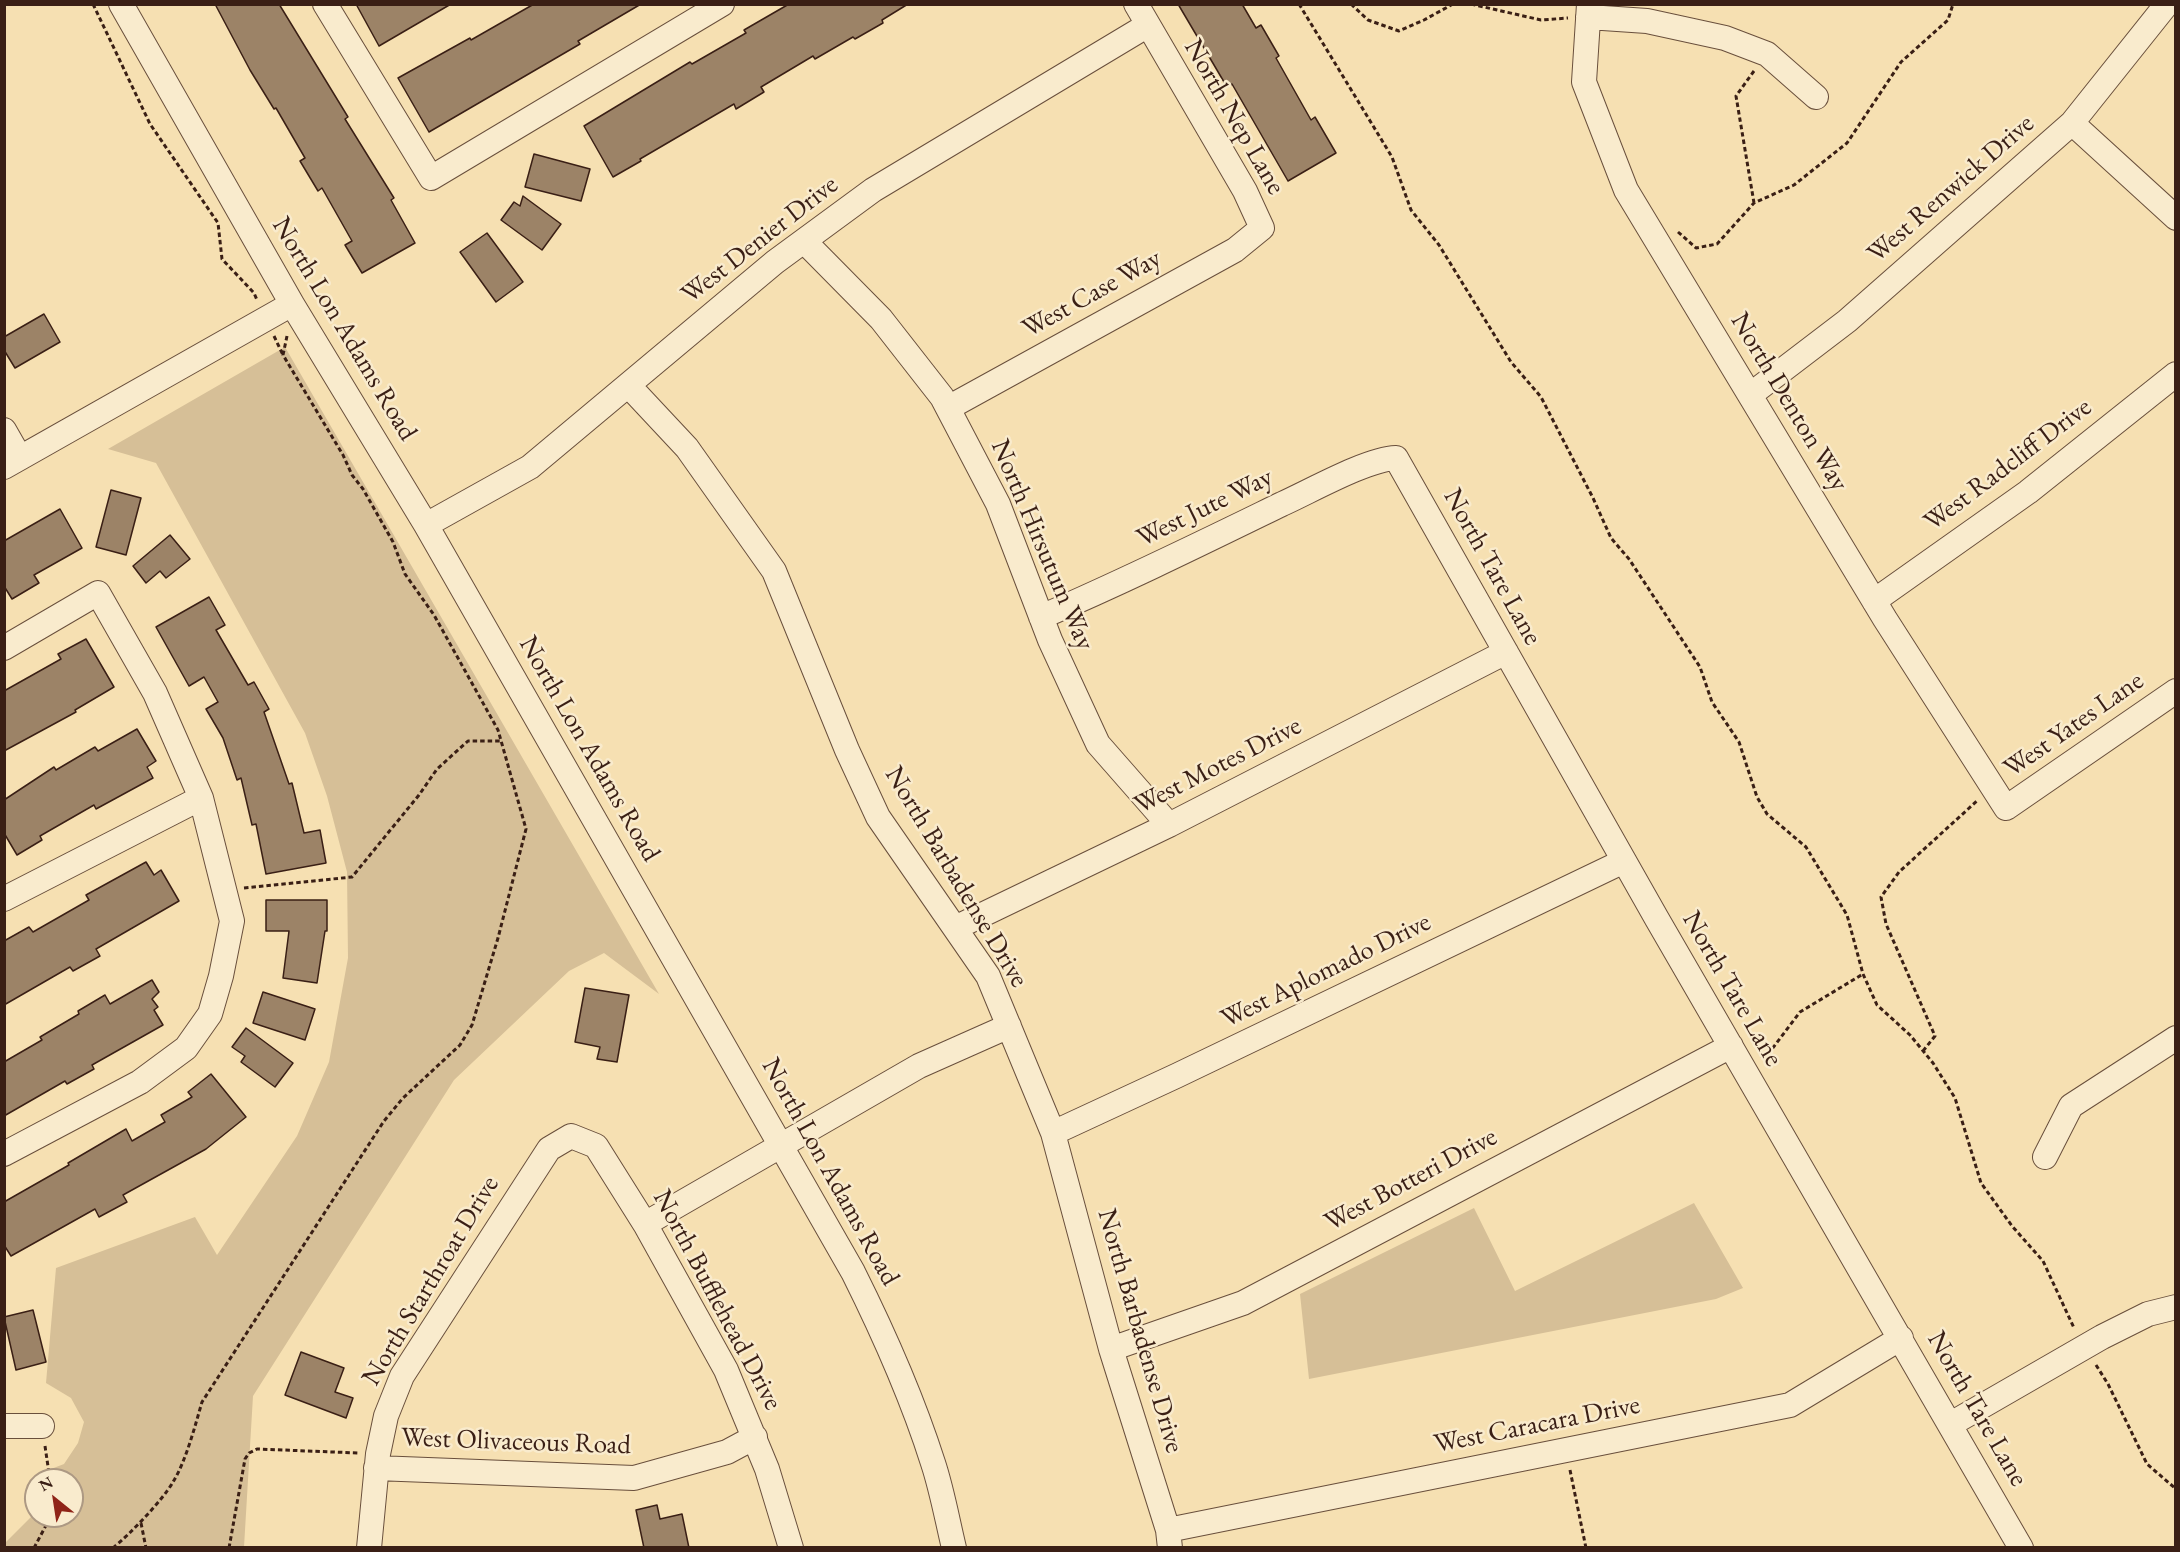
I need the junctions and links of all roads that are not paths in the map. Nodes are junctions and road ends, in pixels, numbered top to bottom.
1 (122, 4) edge
2 (325, 4) edge
3 (722, 4) edge
4 (1136, 4) edge
5 (2167, 4) edge
6 (1588, 11) edge
7 (1148, 25) junction
8 (1816, 97) dead end
9 (2072, 123) junction
10 (2175, 219) edge
11 (1262, 228) joint
12 (804, 241) junction
13 (292, 304) junction
14 (2175, 374) edge
15 (629, 386) junction
16 (1750, 395) junction
17 (948, 408) junction
18 (4, 430) edge
19 (1396, 458) joint
20 (12, 463) edge
21 (426, 525) junction
22 (1874, 601) junction
23 (1041, 616) junction
24 (4, 648) edge
25 (1506, 652) junction
26 (2175, 691) edge
27 (201, 798) junction
28 (2006, 808) joint
29 (1169, 825) junction
30 (1624, 861) junction
31 (4, 899) edge
32 (956, 928) junction
33 (1009, 1026) junction
34 (2175, 1038) edge
35 (1731, 1046) junction
36 (1053, 1132) junction
37 (571, 1136) joint
38 (782, 1145) junction
39 (4, 1154) edge
40 (2045, 1158) dead end
41 (645, 1224) junction
42 (2175, 1306) edge
43 (1901, 1338) junction
44 (1111, 1349) junction
45 (1951, 1424) junction
46 (4, 1426) edge
47 (42, 1426) road end
48 (755, 1437) junction
49 (377, 1461) junction
50 (1169, 1539) edge
51 (369, 1548) edge
52 (791, 1548) edge
53 (954, 1548) edge
54 (2022, 1548) edge

1 - 13 street, North Lon Adams Road
2 - 3 street
4 - 7 street, North Nep Lane
5 - 9 street, West Renwick Drive
6 - 8 street
6 - 16 street, North Denton Way
7 - 11 street, North Nep Lane
7 - 12 street, West Denier Drive
9 - 10 street
9 - 16 street, West Renwick Drive
11 - 17 street, West Case Way
12 - 15 street, West Denier Drive
12 - 17 street, North Hirsutum Way
13 - 20 street
13 - 21 street, North Lon Adams Road
14 - 22 street, West Radcliff Drive
15 - 21 street, West Denier Drive
15 - 32 street, North Barbadense Drive
16 - 22 street, North Denton Way
17 - 23 street, North Hirsutum Way
18 - 20 street
19 - 23 street, West Jute Way
19 - 25 street, North Tare Lane
21 - 38 street, North Lon Adams Road
22 - 28 street, North Denton Way
23 - 29 street, North Hirsutum Way
24 - 27 street
25 - 29 street, West Motes Drive
25 - 30 street, North Tare Lane
26 - 28 street, West Yates Lane
27 - 31 street
27 - 39 street
29 - 32 street, West Motes Drive
30 - 35 street, North Tare Lane
30 - 36 street, West Aplomado Drive
32 - 33 street, North Barbadense Drive
33 - 36 street, North Barbadense Drive
33 - 38 street
34 - 40 street
35 - 43 street, North Tare Lane
35 - 44 street, West Botteri Drive
36 - 44 street, North Barbadense Drive
37 - 41 street, North Bufflehead Drive
37 - 49 street, North Starthroat Drive
38 - 41 street
38 - 53 street, North Lon Adams Road
41 - 48 street, North Bufflehead Drive
42 - 45 street
43 - 45 street, North Tare Lane
43 - 50 street, West Caracara Drive
44 - 50 street, North Barbadense Drive
45 - 54 street, North Tare Lane
46 - 47 street
48 - 49 street, West Olivaceous Road
48 - 52 street, North Bufflehead Drive
49 - 51 street, North Starthroat Drive

